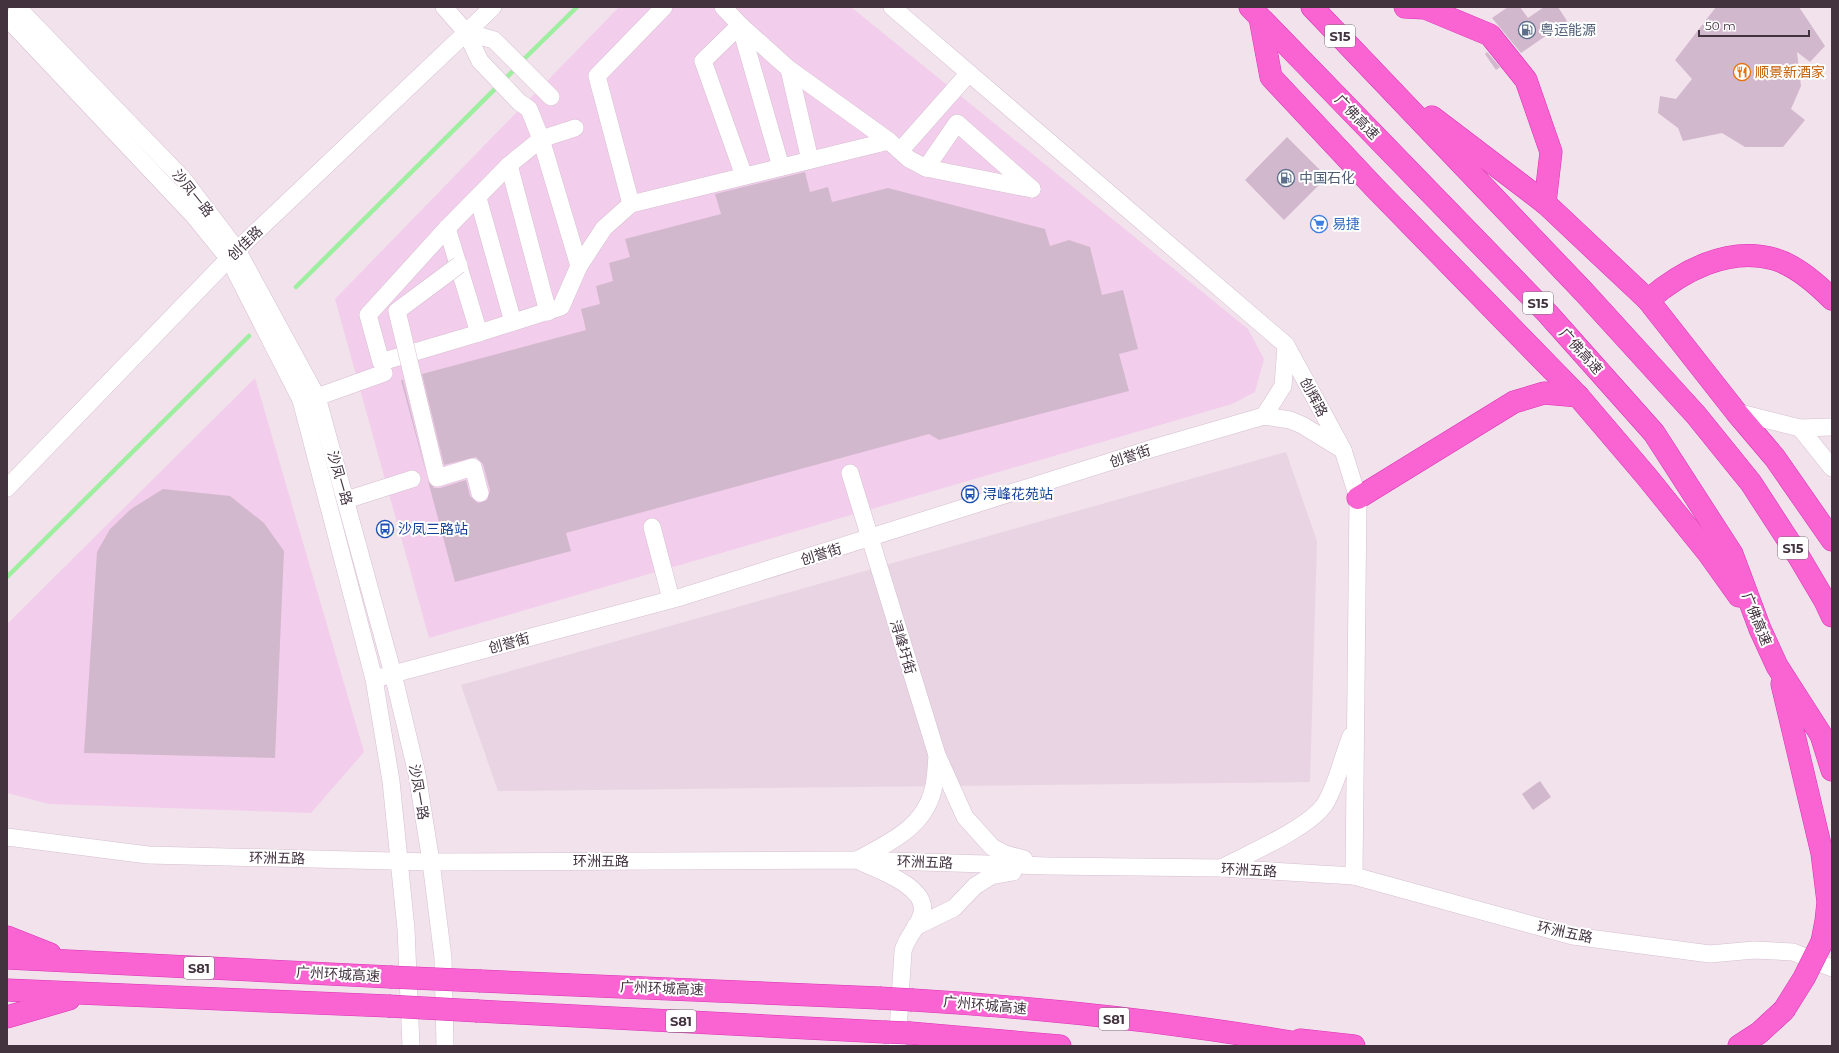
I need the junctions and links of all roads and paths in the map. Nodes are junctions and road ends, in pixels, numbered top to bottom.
1 (17, 7) edge
2 (444, 7) edge
3 (493, 7) edge
4 (664, 7) edge
5 (723, 7) edge
6 (892, 7) edge
7 (1312, 7) edge
8 (1405, 7) edge
9 (1255, 12) edge
10 (7, 18) edge
11 (740, 25) junction
12 (466, 32) junction
13 (789, 70) junction
14 (970, 73) junction
15 (1381, 78) junction
16 (551, 97) dead end
17 (574, 128) dead end
18 (541, 139) junction
19 (895, 146) junction
20 (810, 160) junction
21 (509, 165) junction
22 (781, 167) junction
23 (926, 168) junction
24 (744, 176) junction
25 (478, 198) junction
26 (1545, 202) junction
27 (631, 204) junction
28 (447, 228) junction
29 (233, 254) junction
30 (460, 265) junction
31 (579, 266) junction
32 (1832, 298) edge
33 (1648, 300) junction
34 (548, 312) junction
35 (513, 322) junction
36 (479, 333) junction
37 (1286, 345) junction
38 (384, 373) dead end
39 (1578, 396) junction
40 (317, 397) junction
41 (1736, 412) junction
42 (1264, 416) junction
43 (1832, 427) edge
44 (1800, 428) junction
45 (1343, 450) junction
46 (1832, 468) edge
47 (850, 473) dead end
48 (412, 479) dead end
49 (7, 488) edge
50 (480, 493) dead end
51 (1358, 498) junction
52 (346, 500) junction
53 (652, 527) dead end
54 (870, 538) junction
55 (1832, 540) edge
56 (671, 599) junction
57 (1832, 616) edge
58 (1760, 629) junction
59 (1777, 666) junction
60 (393, 674) junction
61 (374, 679) junction
62 (1355, 724) junction
63 (1820, 731) junction
64 (1832, 752) edge
65 (937, 755) junction
66 (1832, 770) edge
67 (7, 837) edge
68 (856, 860) junction
69 (400, 862) junction
70 (431, 862) junction
71 (1048, 866) junction
72 (1221, 868) junction
73 (1354, 876) junction
74 (915, 927) junction
75 (7, 937) edge
76 (7, 958) edge
77 (114, 964) junction
78 (1832, 968) edge
79 (7, 990) edge
80 (126, 995) junction
81 (7, 1017) edge
82 (1175, 1026) junction
83 (897, 1037) edge
84 (411, 1046) edge
85 (445, 1046) edge
86 (1060, 1046) edge
87 (1314, 1046) edge
88 (1354, 1046) edge
89 (1739, 1046) edge

1 - 29 street, 沙凤一路
2 - 12 street
3 - 12 street, 创佳路
4 - 27 street
5 - 11 street
6 - 14 street
7 - 15 highway, S15
8 - 26 highway
9 - 39 highway
9 - 58 highway, 广佛高速 / S15
10 - 29 street, 沙凤一路
11 - 13 street
11 - 22 street
11 - 24 street
12 - 16 street
12 - 18 street
12 - 29 street, 创佳路
13 - 19 street
13 - 20 street
14 - 19 street
14 - 37 street
15 - 26 highway
15 - 57 highway, S15
17 - 18 street
18 - 21 street
18 - 31 street
19 - 20 street
19 - 23 street
20 - 22 street
21 - 25 street
21 - 34 street
22 - 24 street
23 - 23 street
24 - 27 street
25 - 28 street
25 - 35 street
26 - 33 highway
27 - 31 street
28 - 30 street
28 - 36 street
29 - 40 street, 沙凤一路
29 - 49 street, 创佳路
29 - 61 street, 沙凤一路
30 - 36 street
30 - 50 street, bridge
31 - 34 street
32 - 33 highway
33 - 41 highway
34 - 35 street
35 - 36 street
37 - 42 street
37 - 45 street, 创辉路
38 - 40 street
39 - 51 highway
39 - 58 highway
40 - 52 street, 沙凤一路
41 - 44 street
41 - 55 highway
42 - 45 street
42 - 54 street, 创誉街
43 - 44 street
44 - 46 street
45 - 51 street, 创辉路
47 - 54 street, 浔峰圩街
48 - 52 street
51 - 62 street, 创辉路
52 - 60 street, 沙凤一路
53 - 56 street
54 - 56 street, 创誉街
54 - 65 street, 浔峰圩街
56 - 60 street, 创誉街
58 - 59 highway, 广佛高速 / S15
59 - 63 highway, 广佛高速 / S15
59 - 89 highway, bridge
60 - 61 street, 创誉街
60 - 70 street, 沙凤一路
61 - 69 street, 沙凤一路
62 - 72 street
62 - 73 street, 创辉路
63 - 64 highway, 广佛高速 / S15
63 - 66 highway
65 - 68 street
65 - 71 street, 浔峰圩街
67 - 69 street, 环洲五路
68 - 70 street, 环洲五路
68 - 71 street, 环洲五路
68 - 74 street
69 - 70 street, 环洲五路
69 - 84 street, 沙凤一路
70 - 85 street, 沙凤一路
71 - 72 street, 环洲五路
71 - 74 street
72 - 73 street, 环洲五路
73 - 78 street, 环洲五路
74 - 83 street
75 - 77 highway
76 - 77 highway, 广州环城高速 / S81
77 - 82 highway, 广州环城高速 / S81, bridge
79 - 80 highway, S81
80 - 81 highway
80 - 83 highway, S81, bridge
82 - 87 highway, 广州环城高速 / S81
82 - 88 highway
83 - 86 highway, S81

